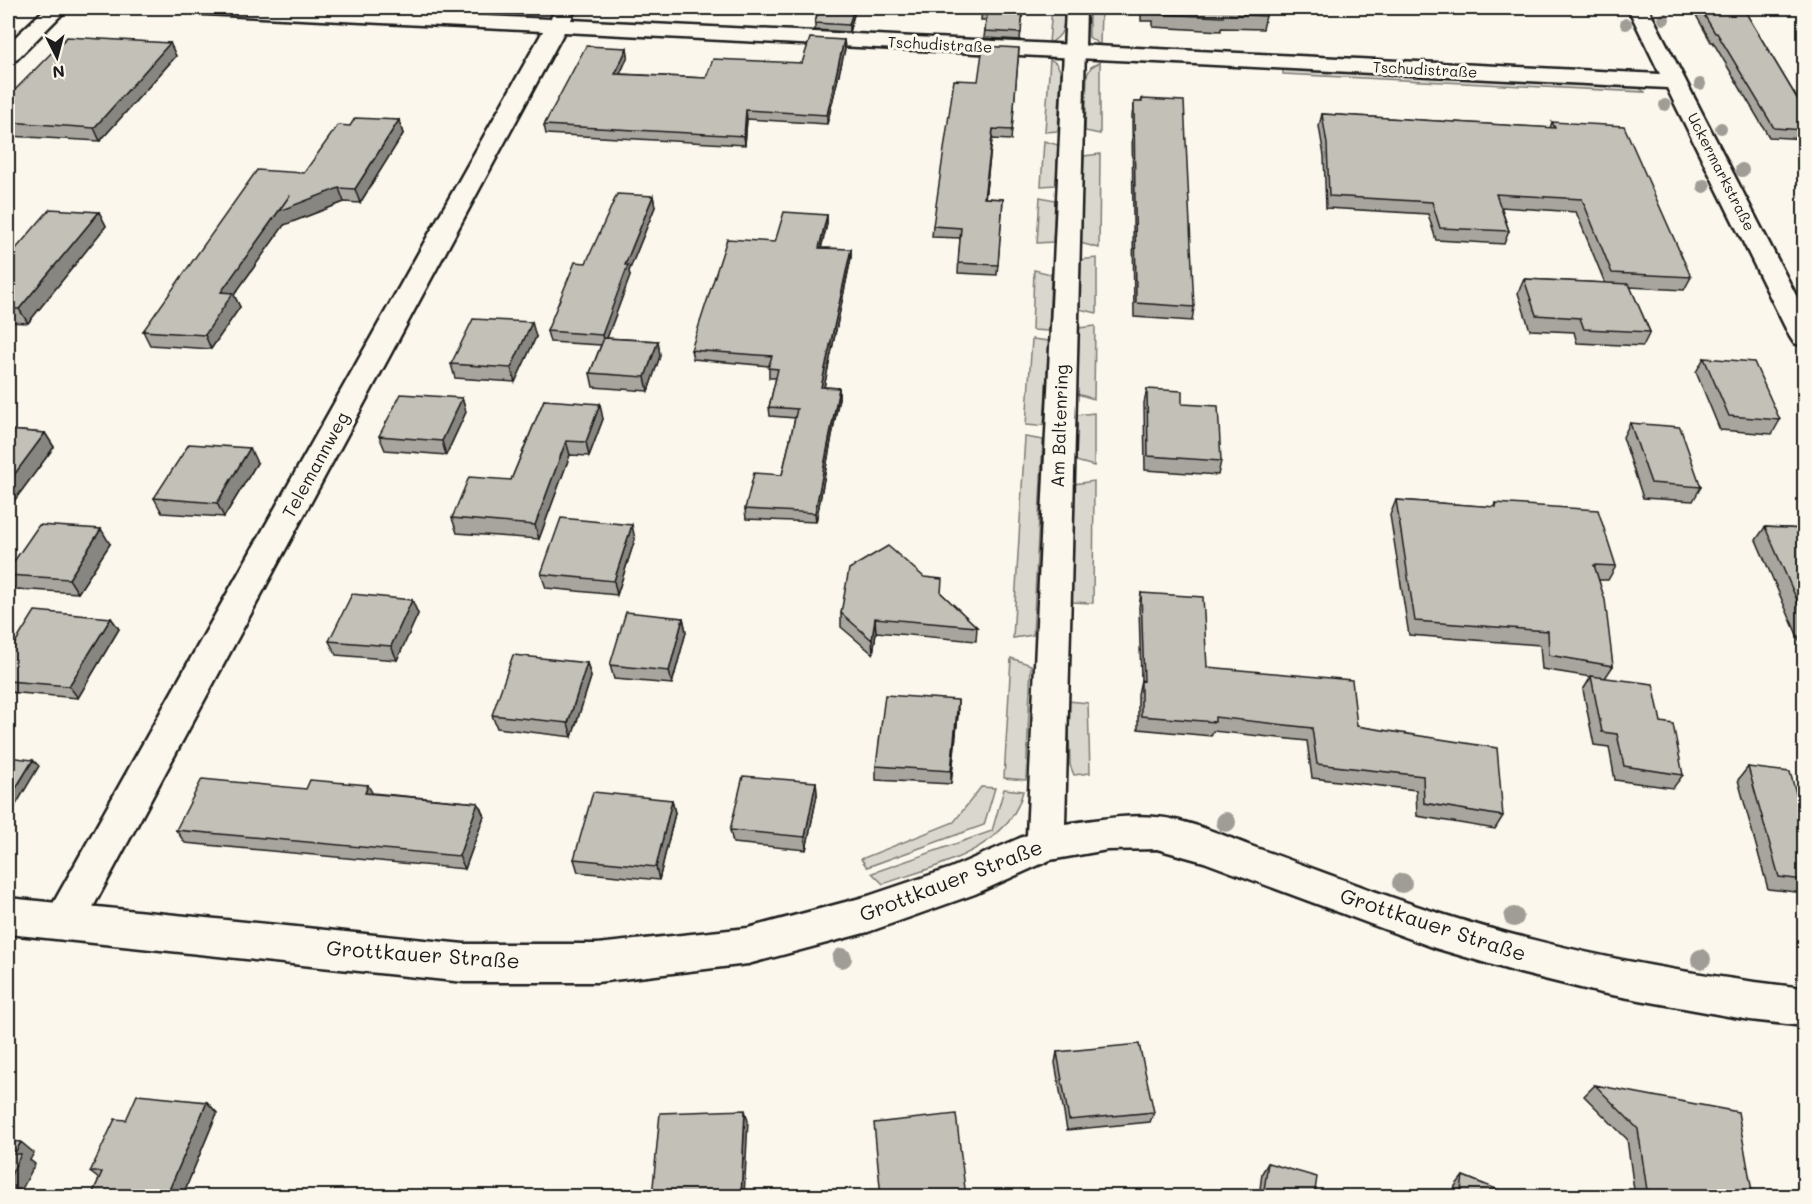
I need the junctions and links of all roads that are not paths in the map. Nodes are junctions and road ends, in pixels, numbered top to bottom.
1 (58, 8) edge
2 (204, 8) edge
3 (1076, 8) edge
4 (1638, 8) edge
5 (561, 17) edge
6 (1074, 52) junction
7 (8, 55) edge
8 (1676, 82) junction
9 (1804, 337) edge
10 (1046, 844) junction
11 (8, 916) edge
12 (64, 922) junction
13 (1804, 1007) edge

1 - 7 street
2 - 5 street, Tschudistraße
3 - 6 street, Am Baltenring
4 - 8 street, Uckermarkstraße
5 - 6 street, Tschudistraße
5 - 12 street, Telemannweg
6 - 8 street, Tschudistraße
6 - 10 street, Am Baltenring
8 - 9 street, Uckermarkstraße
10 - 12 street, Grottkauer Straße
10 - 13 street, Grottkauer Straße
11 - 12 street, Grottkauer Straße

